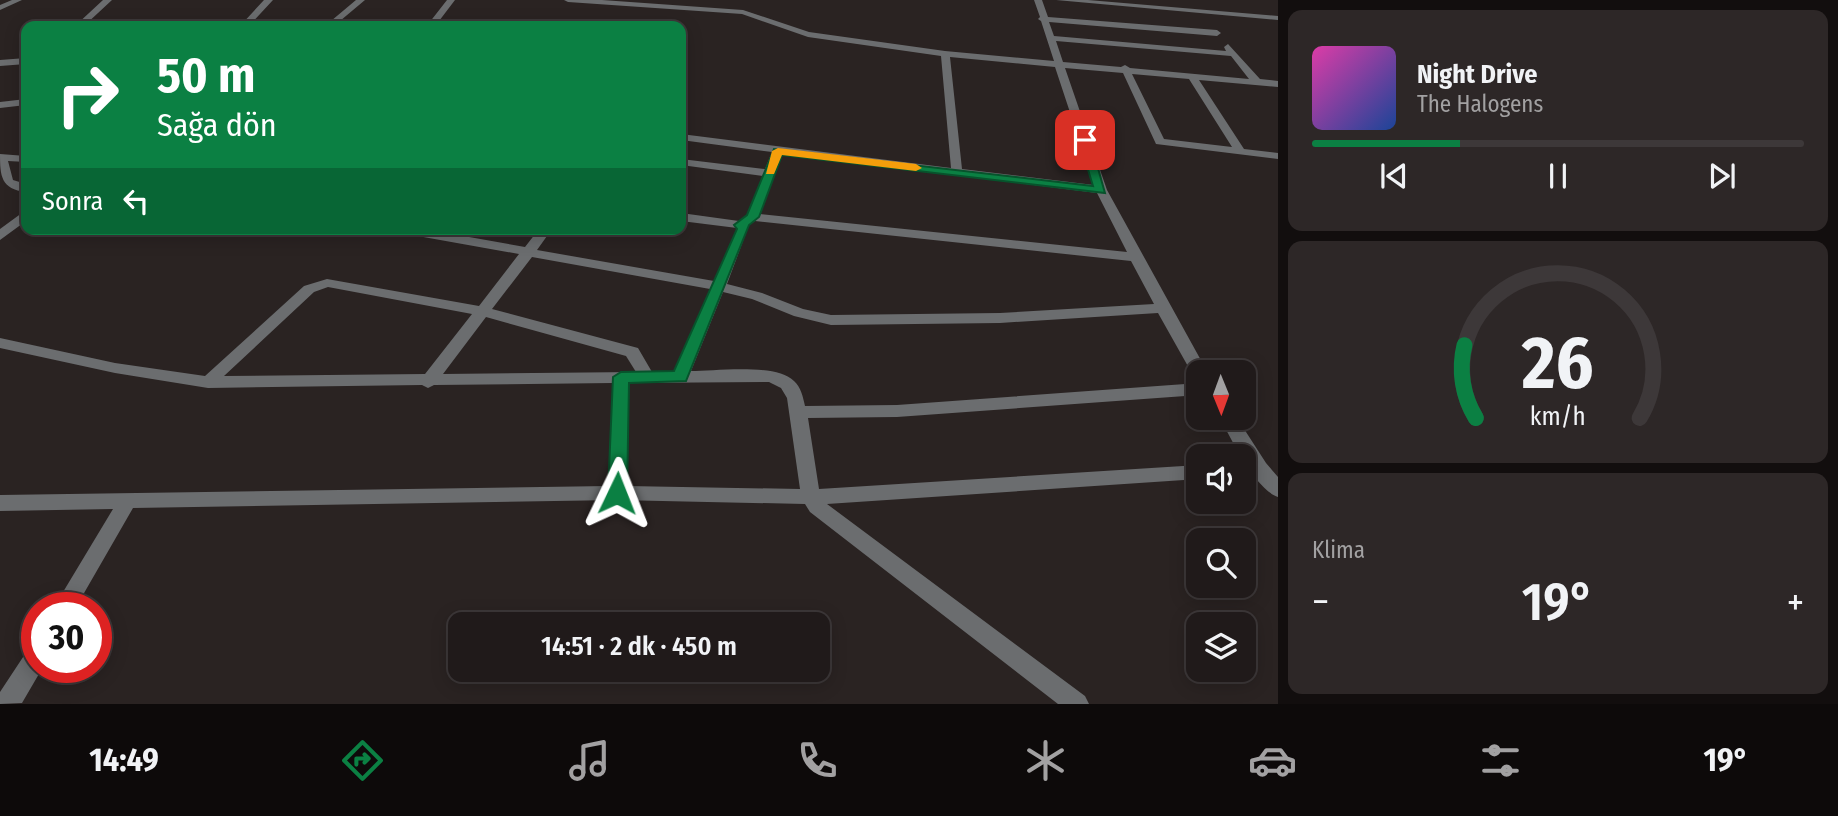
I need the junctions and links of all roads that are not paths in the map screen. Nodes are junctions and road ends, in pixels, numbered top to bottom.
1 (18, 0) edge
2 (108, 0) edge
3 (269, 0) edge
4 (361, 0) edge
5 (451, 0) edge
6 (568, 0) edge
7 (751, 0) edge
8 (1038, 0) edge
9 (1060, 0) edge
10 (0, 8) edge
11 (743, 12) junction
12 (1201, 12) junction
13 (1278, 18) edge
14 (1042, 19) junction
15 (85, 21) edge
16 (249, 21) edge
17 (335, 21) edge
18 (435, 21) edge
19 (1217, 33) junction
20 (1051, 38) junction
21 (945, 54) junction
22 (1234, 54) junction
23 (21, 61) edge
24 (0, 63) edge
25 (1061, 64) junction
26 (1125, 68) junction
27 (1192, 76) junction
28 (1257, 82) junction
29 (1278, 84) edge
30 (21, 102) edge
31 (0, 105) edge
32 (686, 137) edge
33 (778, 151) junction
34 (1240, 151) junction
35 (1278, 156) edge
36 (1, 158) edge
37 (21, 159) edge
38 (686, 163) edge
39 (957, 172) junction
40 (769, 173) junction
41 (4, 185) edge
42 (1101, 190) junction
43 (686, 217) edge
44 (21, 218) edge
45 (747, 221) junction
46 (438, 235) edge
47 (541, 235) edge
48 (0, 236) edge
49 (529, 250) junction
50 (1135, 257) junction
51 (717, 286) junction
52 (1163, 308) junction
53 (480, 311) junction
54 (0, 343) edge
55 (1193, 360) edge
56 (621, 377) junction
57 (648, 377) junction
58 (680, 377) junction
59 (208, 382) junction
60 (428, 382) junction
61 (1186, 390) edge
62 (798, 412) junction
63 (1256, 472) edge
64 (1186, 473) edge
65 (1278, 490) edge
66 (617, 493) junction
67 (811, 497) junction
68 (127, 502) junction
69 (0, 503) edge
70 (74, 592) edge
71 (21, 683) edge
72 (4, 704) edge
73 (1077, 704) edge

1 - 10 street
2 - 15 street
3 - 16 street
4 - 17 street
5 - 18 street
6 - 11 street
7 - 11 street
8 - 14 street
9 - 12 street
11 - 21 street
12 - 13 street
12 - 19 street
14 - 19 street
14 - 20 street
19 - 22 street
20 - 22 street
20 - 25 street
21 - 25 street
21 - 39 street
22 - 28 street
23 - 24 street
25 - 26 street
25 - 42 street
26 - 27 street
26 - 34 street
27 - 28 street
27 - 34 street
28 - 29 street
30 - 31 street
32 - 33 street
33 - 39 street
33 - 40 street
34 - 35 street
36 - 37 street
36 - 41 street
38 - 40 street
39 - 42 street
40 - 45 street
42 - 50 street
43 - 45 street
44 - 48 street
45 - 50 street
45 - 51 street
46 - 49 street
47 - 49 street
49 - 51 street
49 - 53 street
50 - 52 street
51 - 52 street
51 - 58 street
52 - 55 street
53 - 57 street
53 - 59 street
53 - 60 street
54 - 59 street
56 - 57 street
56 - 60 street
56 - 66 street
57 - 58 street
58 - 62 street
59 - 60 street
61 - 62 street
62 - 67 street
63 - 65 street
64 - 67 street
66 - 67 street
66 - 68 street
67 - 73 street
68 - 69 street
68 - 70 street
71 - 72 street

